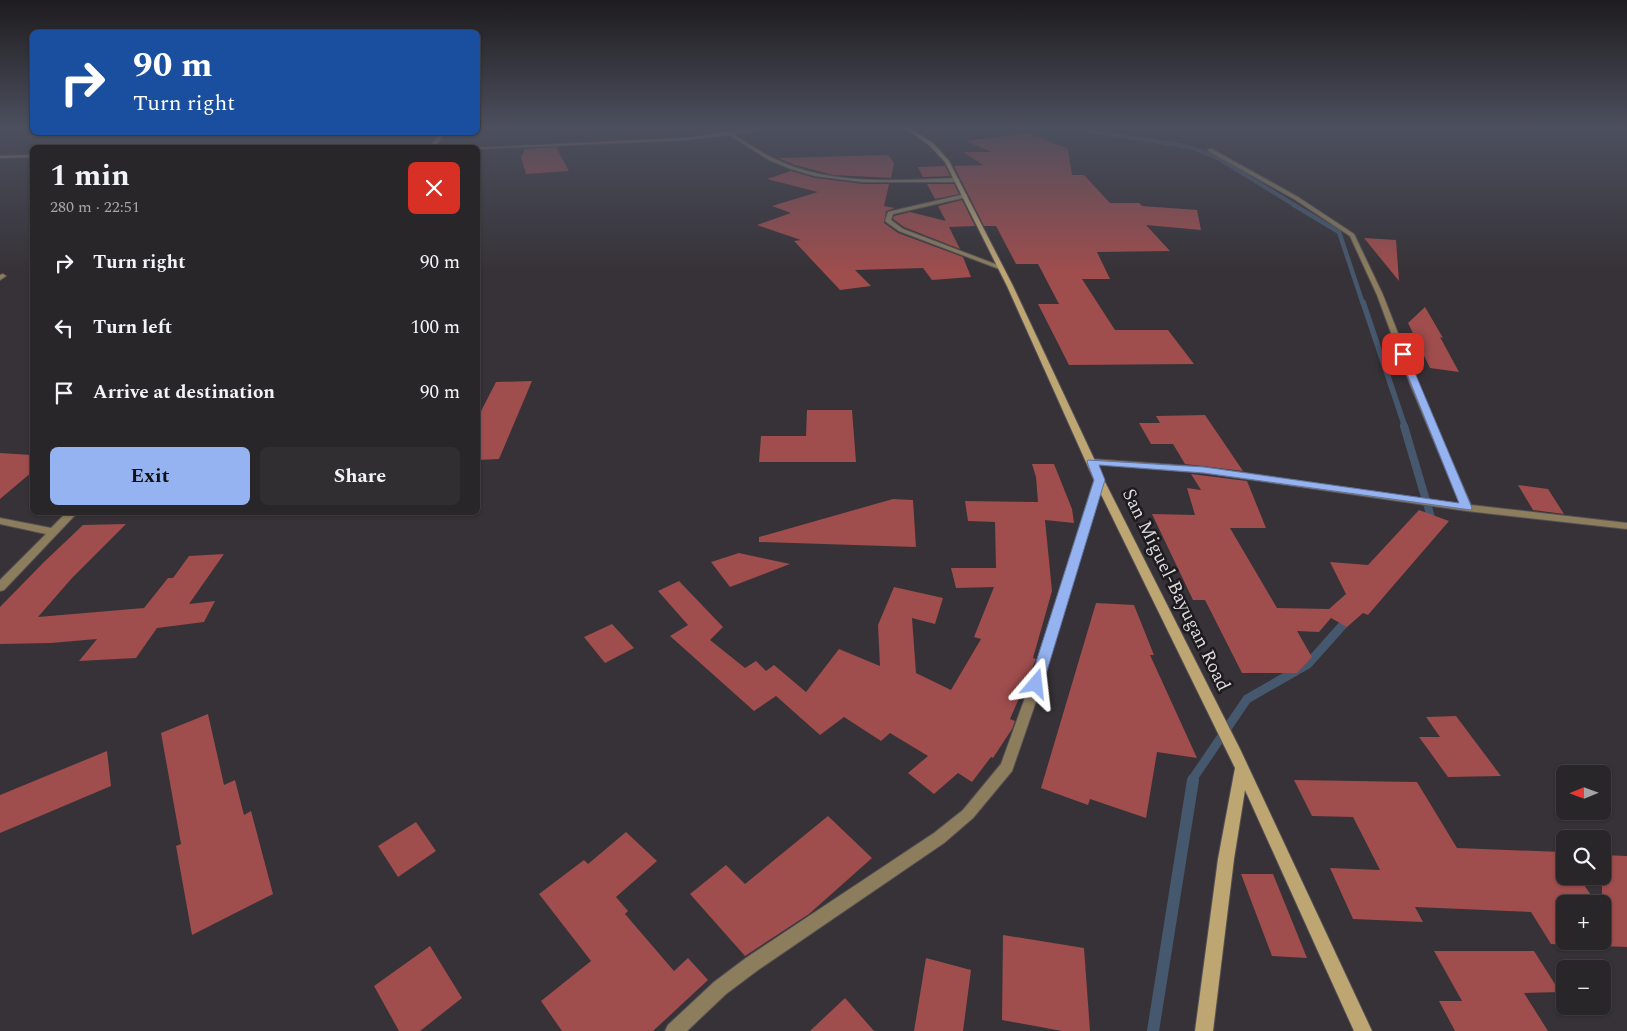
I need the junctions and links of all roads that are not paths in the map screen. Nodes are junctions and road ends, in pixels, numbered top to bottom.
1 (835, 176) edge
2 (955, 176) edge
3 (1257, 176) edge
4 (957, 180) junction
5 (965, 196) junction
6 (1001, 268) junction
7 (1092, 462) junction
8 (1099, 480) junction
9 (1467, 508) junction
10 (70, 515) edge
11 (0, 521) edge
12 (1627, 526) edge
13 (54, 532) junction
14 (0, 587) edge
15 (1242, 768) junction
16 (674, 1031) edge
17 (1204, 1031) edge
18 (1363, 1031) edge

1 - 4 street
2 - 4 main road, San Miguel-Bayugan Road
3 - 9 street
4 - 5 main road, San Miguel-Bayugan Road
5 - 6 main road, San Miguel-Bayugan Road
5 - 6 street
6 - 7 main road, San Miguel-Bayugan Road
7 - 8 main road, San Miguel-Bayugan Road
7 - 9 street
8 - 15 main road, San Miguel-Bayugan Road
8 - 16 street
9 - 12 street
10 - 13 street
11 - 13 street
13 - 14 street
15 - 17 main road
15 - 18 main road, San Miguel-Bayugan Road

